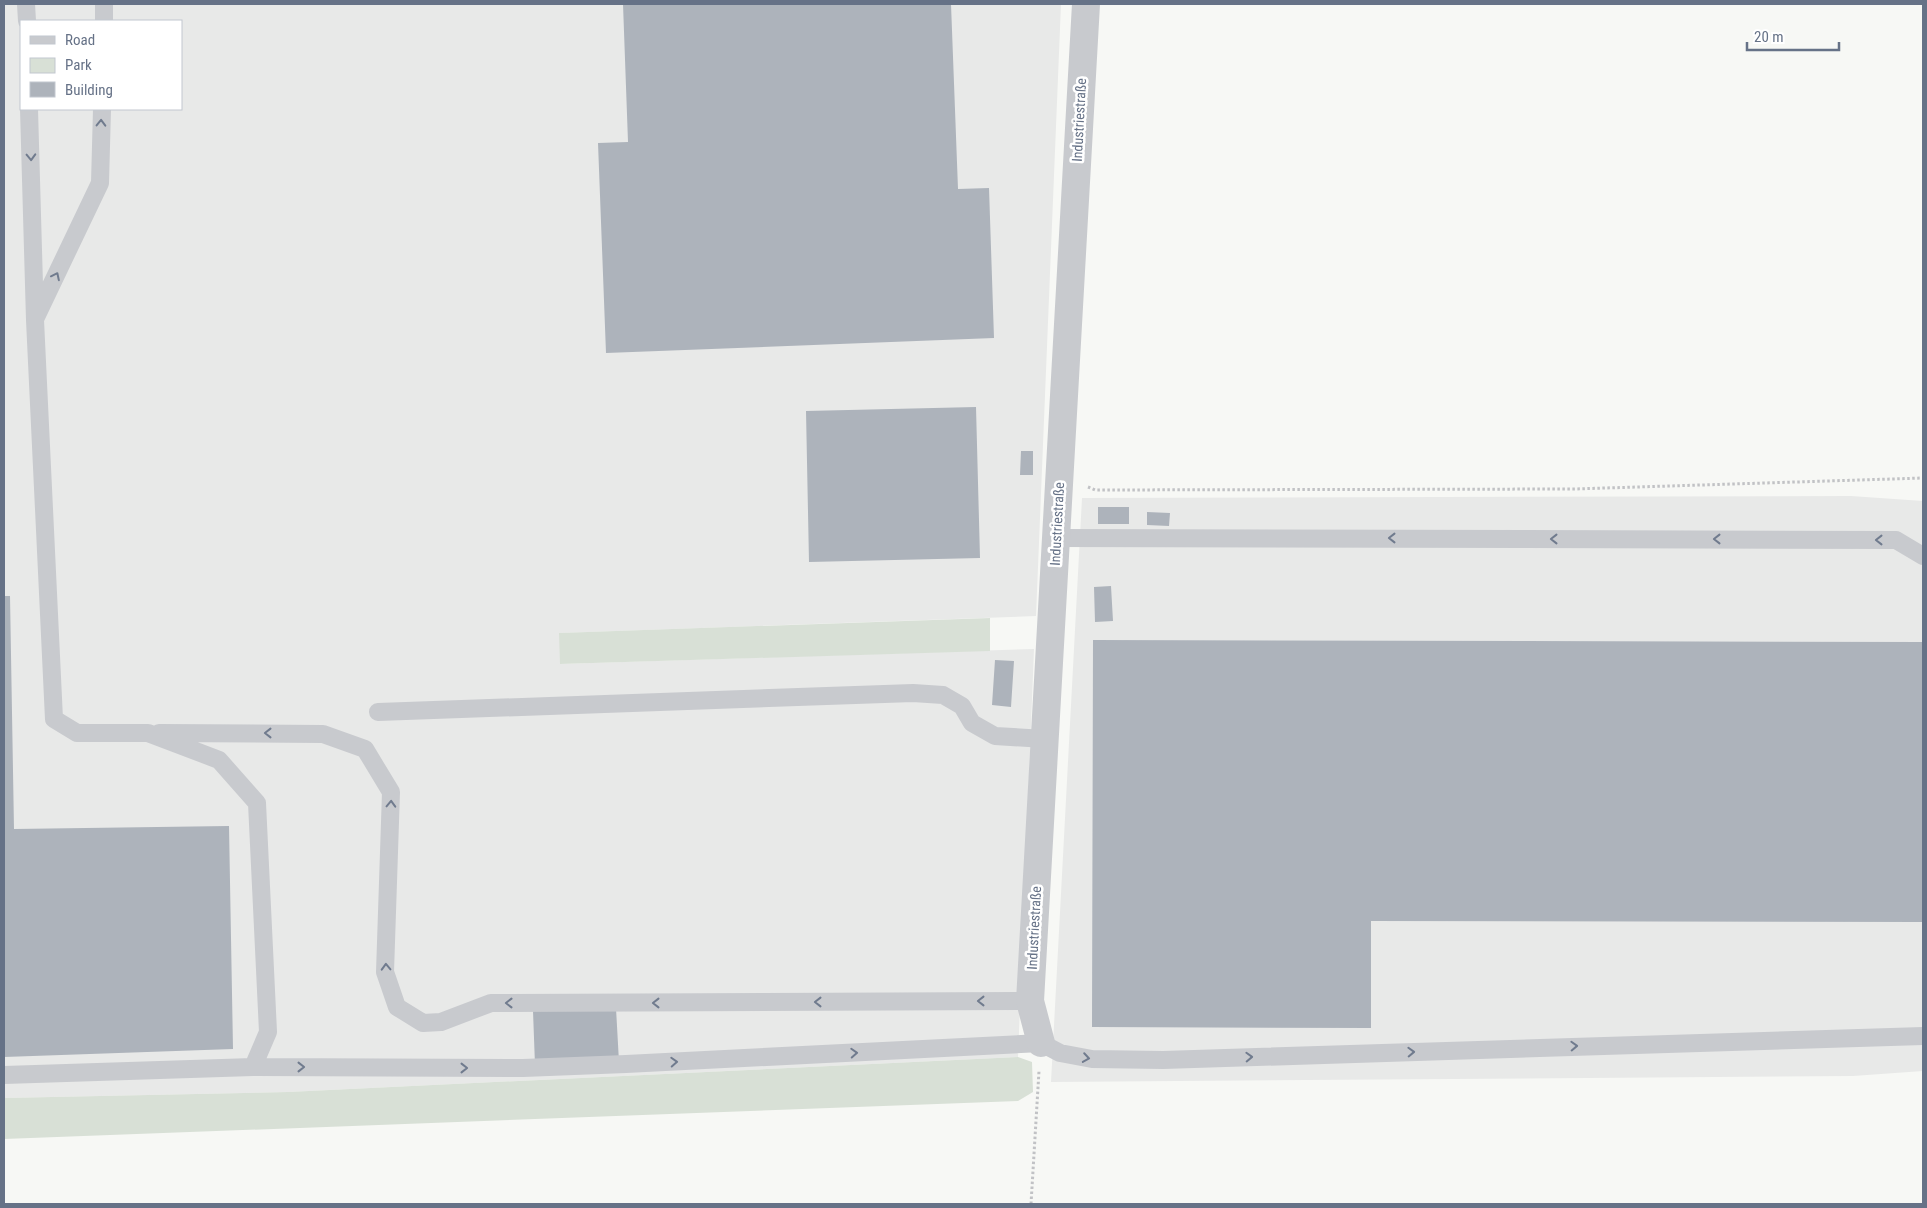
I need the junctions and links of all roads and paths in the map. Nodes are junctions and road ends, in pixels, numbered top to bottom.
1 (26, 4) edge
2 (104, 4) edge
3 (1086, 4) edge
4 (27, 20) edge
5 (104, 20) edge
6 (29, 110) edge
7 (102, 110) edge
8 (35, 320) junction
9 (1060, 475) junction
10 (1923, 478) edge
11 (1056, 538) junction
12 (1923, 556) edge
13 (378, 712) dead end
14 (148, 733) junction
15 (1045, 739) junction
16 (1030, 1001) junction
17 (1923, 1036) edge
18 (1041, 1043) junction
19 (253, 1067) junction
20 (4, 1075) edge
21 (1031, 1204) edge

1 - 4 lane
2 - 5 lane
3 - 9 street, Industriestraße
6 -> 8 lane
8 -> 7 lane
8 - 14 lane
9 - 10 path
9 - 11 street, Industriestraße
12 -> 11 lane
11 - 15 street, Industriestraße
13 - 15 lane
16 -> 14 lane
14 - 19 lane
15 - 16 street, Industriestraße
16 - 18 street, Industriestraße
18 -> 17 lane
19 -> 18 lane
18 - 21 path
19 - 20 lane

